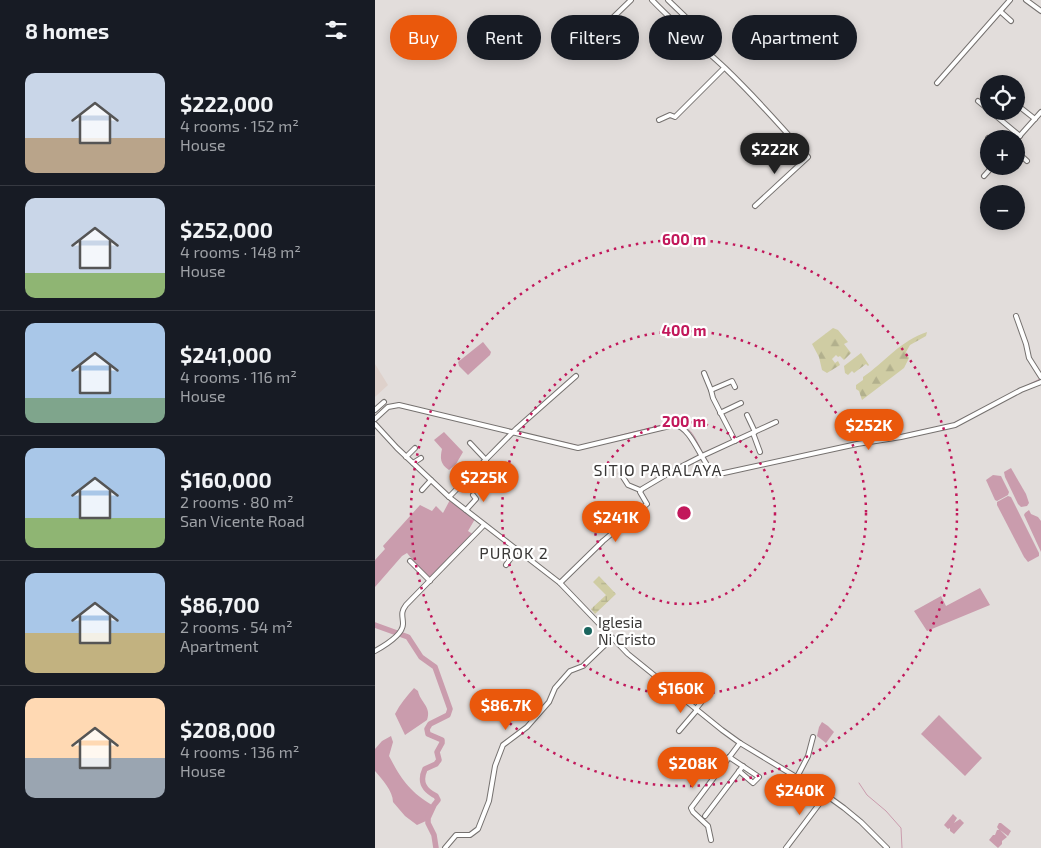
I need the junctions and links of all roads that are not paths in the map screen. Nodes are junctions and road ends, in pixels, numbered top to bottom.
1 (631, 0) edge
2 (653, 0) edge
3 (668, 0) edge
4 (1010, 0) edge
5 (1026, 0) edge
6 (1041, 11) edge
7 (1001, 12) junction
8 (616, 15) edge
9 (684, 15) edge
10 (1011, 21) dead end
11 (724, 68) junction
12 (937, 83) dead end
13 (1025, 111) edge
14 (1041, 112) edge
15 (1035, 119) junction
16 (659, 120) dead end
17 (999, 120) edge
18 (1009, 130) edge
19 (1025, 130) edge
20 (755, 206) dead end
21 (1016, 316) dead end
22 (704, 373) dead end
23 (576, 376) dead end
24 (1041, 377) edge
25 (1041, 382) edge
26 (735, 387) dead end
27 (711, 390) junction
28 (384, 402) dead end
29 (741, 403) dead end
30 (375, 410) edge
31 (720, 413) junction
32 (747, 416) dead end
33 (375, 419) edge
34 (776, 422) dead end
35 (375, 425) edge
36 (754, 432) junction
37 (513, 434) junction
38 (735, 441) junction
39 (470, 443) dead end
40 (415, 448) dead end
41 (760, 452) dead end
42 (406, 457) junction
43 (701, 457) junction
44 (421, 458) dead end
45 (486, 460) junction
46 (413, 463) junction
47 (621, 474) dead end
48 (431, 480) junction
49 (422, 490) dead end
50 (640, 490) junction
51 (473, 495) dead end
52 (449, 497) junction
53 (466, 510) junction
54 (484, 525) junction
55 (517, 549) junction
56 (410, 562) dead end
57 (506, 565) dead end
58 (430, 581) junction
59 (560, 583) junction
60 (612, 638) junction
61 (375, 651) edge
62 (707, 695) dead end
63 (696, 710) junction
64 (679, 731) dead end
65 (813, 738) dead end
66 (740, 743) junction
67 (729, 758) junction
68 (743, 766) junction
69 (739, 771) junction
70 (797, 777) junction
71 (826, 795) junction
72 (705, 816) dead end
73 (711, 840) dead end
74 (445, 848) edge
75 (786, 848) edge
76 (887, 848) edge

1 - 8 street
2 - 11 street
3 - 9 street
4 - 7 street
5 - 6 street
7 - 10 street
7 - 12 street
11 - 16 street
11 - 20 street
13 - 15 street
14 - 15 street
15 - 19 street
17 - 18 street
21 - 24 street
22 - 27 street
23 - 37 street
25 - 43 street
26 - 27 street
27 - 31 street
28 - 30 street
29 - 31 street
31 - 38 street
32 - 36 street
33 - 37 street
34 - 36 street
35 - 42 street
36 - 38 street
36 - 41 street
37 - 43 street
37 - 45 street
38 - 43 street
39 - 45 street
40 - 42 street
42 - 46 street
43 - 50 street
44 - 46 street
45 - 52 street
46 - 48 street
47 - 50 street
48 - 49 street
48 - 52 street
50 - 59 street
51 - 53 street
52 - 53 street
53 - 54 street
54 - 55 street
54 - 58 street
55 - 57 street
55 - 59 street
56 - 58 street
58 - 61 street
59 - 60 street
60 - 63 street
60 - 74 street
62 - 63 street
63 - 64 street
63 - 66 street
65 - 70 street
66 - 67 street
66 - 70 street
67 - 68 street
67 - 73 street
68 - 69 street
68 - 69 street
69 - 72 street
70 - 71 street
71 - 75 street
71 - 76 street

